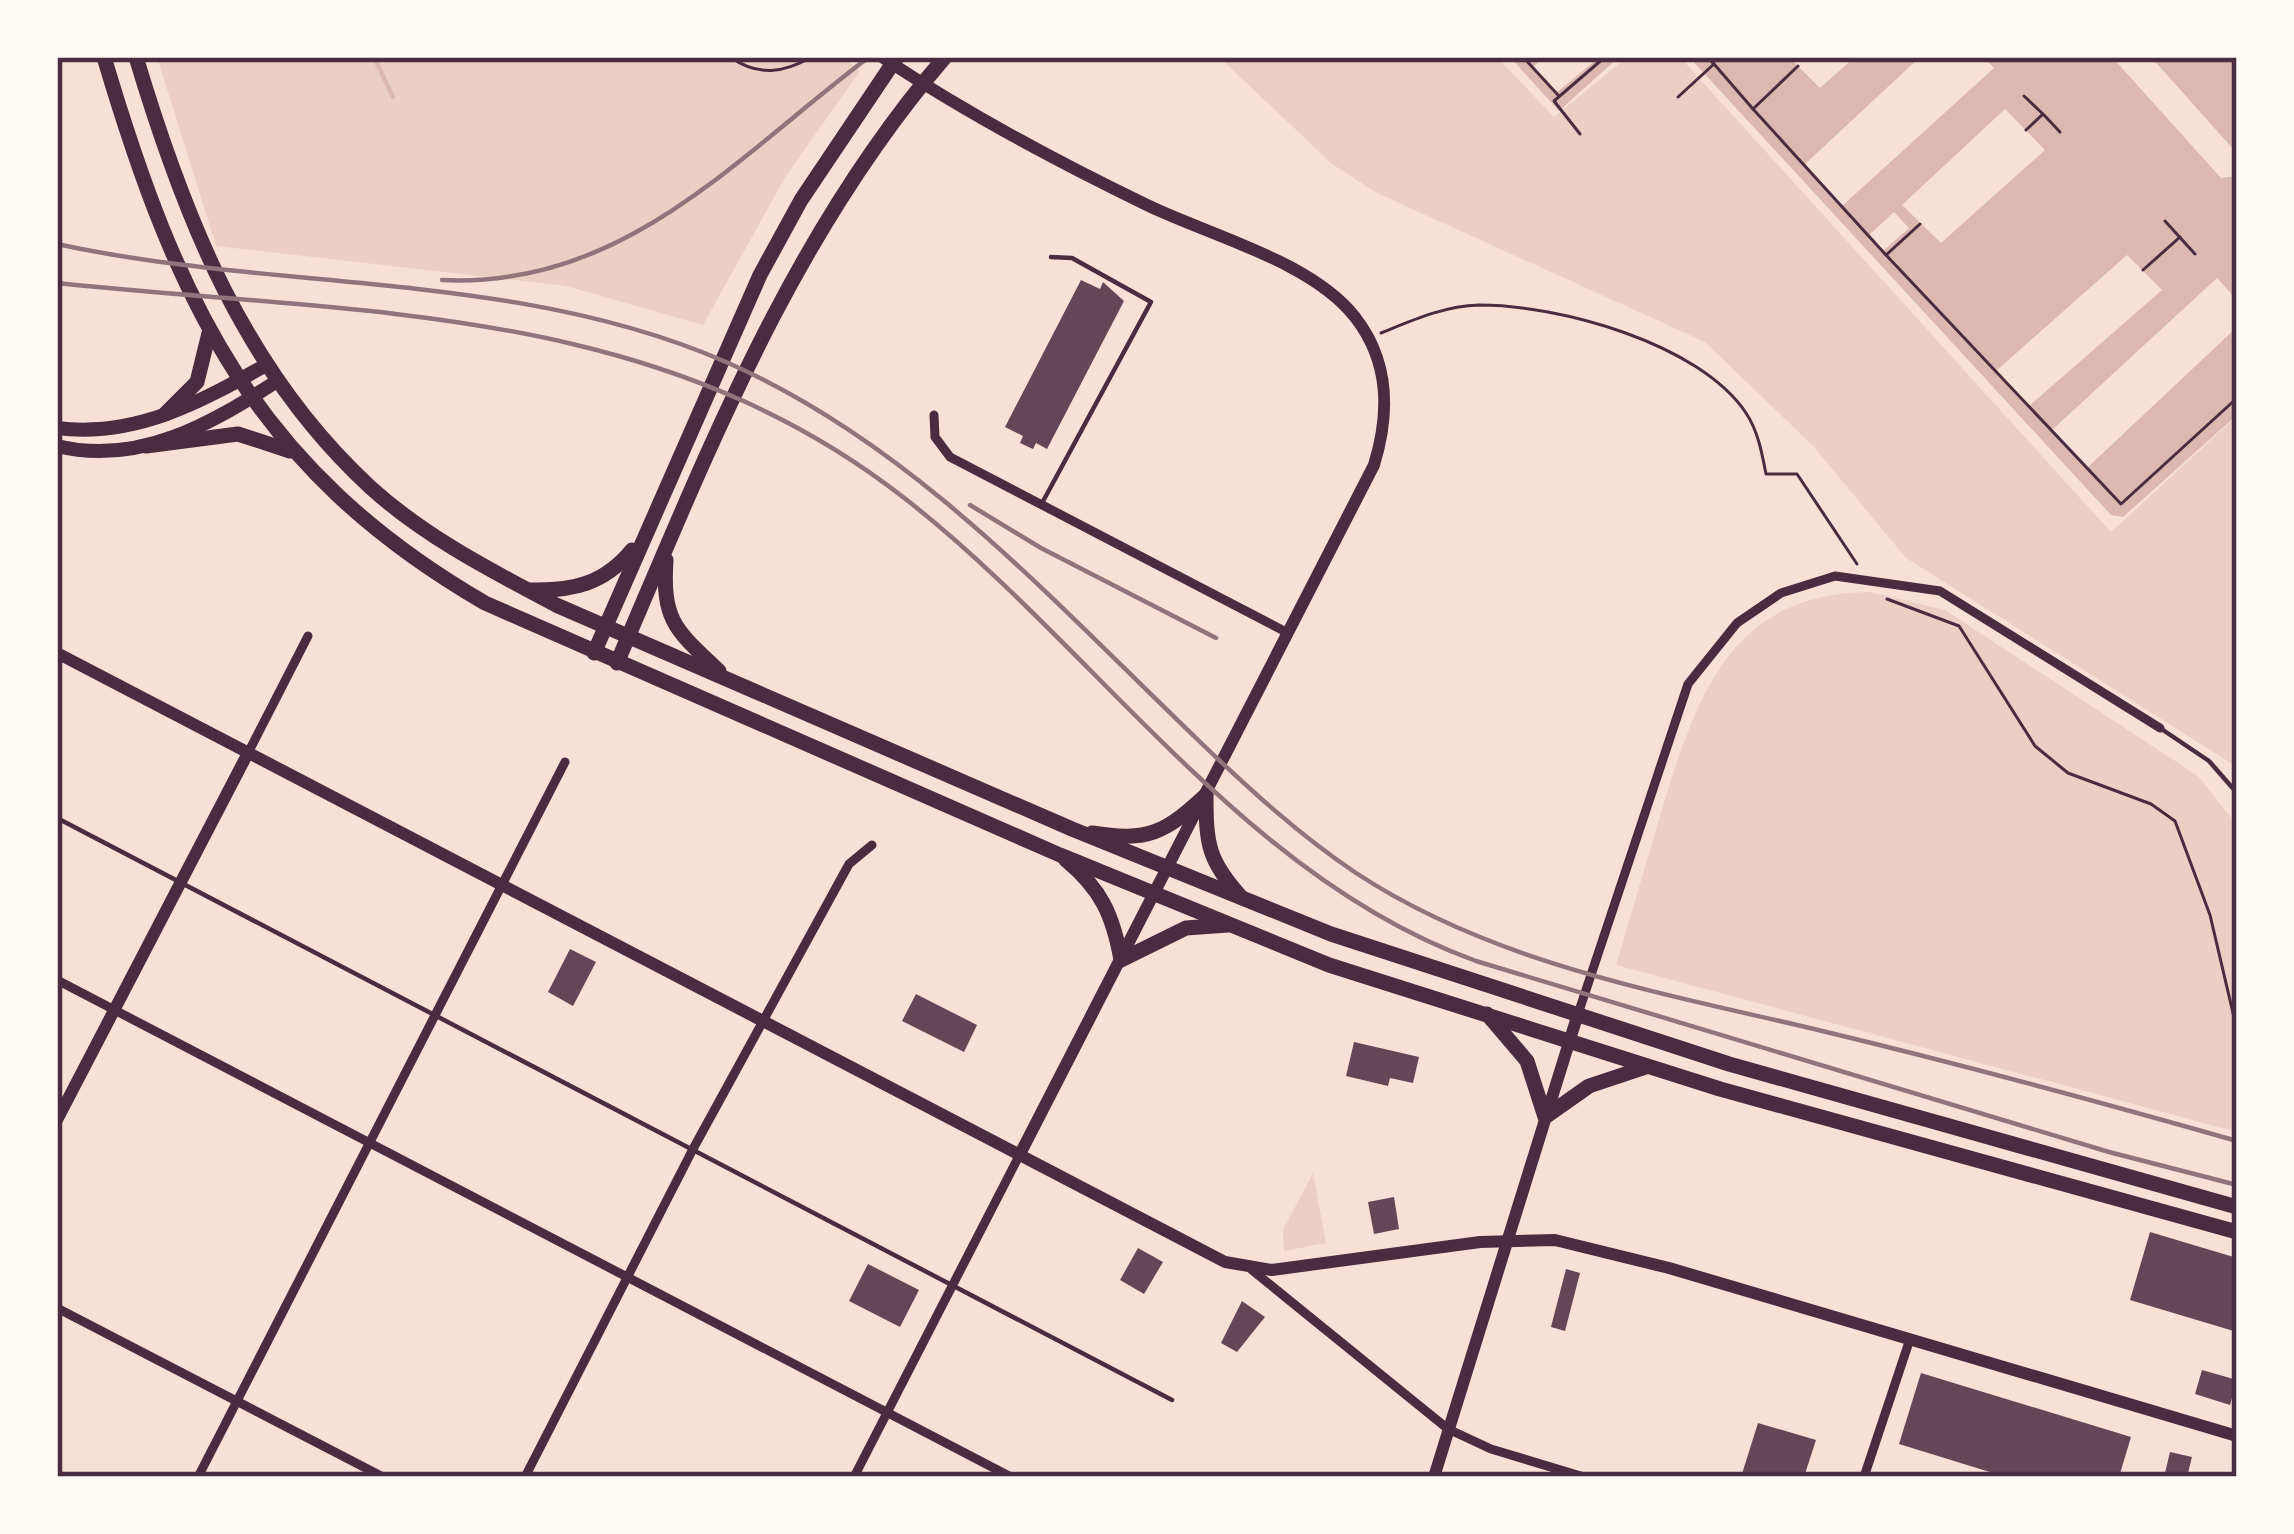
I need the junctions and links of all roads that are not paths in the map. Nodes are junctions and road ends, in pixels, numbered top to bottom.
1 (104, 57) edge
2 (136, 57) edge
3 (882, 57) edge
4 (898, 57) edge
5 (945, 57) edge
6 (1052, 257) dead end
7 (206, 326) junction
8 (266, 364) junction
9 (240, 380) junction
10 (277, 381) junction
11 (253, 397) junction
12 (165, 414) junction
13 (934, 415) dead end
14 (57, 428) edge
15 (57, 446) edge
16 (146, 446) junction
17 (294, 452) junction
18 (1041, 505) junction
19 (641, 539) junction
20 (666, 544) junction
21 (529, 590) junction
22 (607, 626) junction
23 (1288, 633) junction
24 (308, 635) dead end
25 (628, 636) junction
26 (57, 653) edge
27 (594, 653) junction
28 (617, 663) junction
29 (725, 677) junction
30 (2160, 728) joint
31 (248, 753) junction
32 (565, 762) dead end
33 (2237, 793) edge
34 (1206, 795) junction
35 (57, 818) edge
36 (1072, 829) junction
37 (872, 845) dead end
38 (1060, 855) junction
39 (1168, 867) junction
40 (179, 880) junction
41 (503, 886) junction
42 (1156, 892) junction
43 (1249, 904) junction
44 (1237, 924) junction
45 (1121, 960) junction
46 (57, 980) edge
47 (112, 1009) junction
48 (437, 1013) junction
49 (1487, 1014) junction
50 (1577, 1017) junction
51 (763, 1022) junction
52 (1567, 1043) junction
53 (1646, 1067) junction
54 (1545, 1117) junction
55 (57, 1120) edge
56 (372, 1144) junction
57 (693, 1149) junction
58 (1018, 1156) junction
59 (2237, 1207) edge
60 (2237, 1232) edge
61 (1508, 1239) junction
62 (1252, 1270) junction
63 (627, 1277) junction
64 (951, 1286) junction
65 (57, 1308) edge
66 (1910, 1339) junction
67 (1172, 1400) dead end
68 (238, 1401) junction
69 (886, 1412) junction
70 (1448, 1430) junction
71 (2237, 1436) edge
72 (57, 1472) edge
73 (68, 1477) edge
74 (198, 1477) edge
75 (383, 1477) edge
76 (525, 1477) edge
77 (854, 1477) edge
78 (1011, 1477) edge
79 (1434, 1477) edge
80 (1584, 1477) edge
81 (1864, 1477) edge

1 - 7 main road
2 - 8 main road
3 - 23 street
4 - 19 main road
5 - 20 main road
6 - 18 lane
7 - 9 main road
7 - 12 main road
8 - 9 main road
8 - 10 main road
9 - 11 main road
9 - 12 main road
10 - 11 main road
10 - 21 main road
11 - 16 main road
11 - 17 main road
12 - 14 main road
13 - 18 street
15 - 16 main road
16 - 17 main road
17 - 27 main road
18 - 23 street
19 - 21 main road
19 - 22 main road
20 - 25 main road
20 - 29 main road
21 - 22 main road
22 - 25 main road
22 - 27 main road
23 - 34 street
24 - 31 street
25 - 28 main road
25 - 29 main road
26 - 31 street
27 - 28 main road
28 - 38 main road
29 - 36 main road
30 - 33 lane
30 - 50 street
31 - 40 street
31 - 41 street
32 - 41 street
34 - 36 main road
34 - 39 street
34 - 43 main road
35 - 40 lane
36 - 39 main road
37 - 51 street
38 - 42 main road
38 - 45 main road
39 - 42 street
39 - 43 main road
40 - 47 street
40 - 48 lane
41 - 48 street
41 - 51 street
42 - 44 main road
42 - 45 street
43 - 50 main road
44 - 45 main road
44 - 49 main road
45 - 58 street
46 - 47 street
47 - 55 street
47 - 56 street
48 - 56 street
48 - 57 lane
49 - 52 main road
49 - 54 main road
50 - 52 street
50 - 59 main road
51 - 57 street
51 - 58 street
52 - 53 main road
52 - 54 street
53 - 54 main road
53 - 60 main road
54 - 61 street
56 - 63 street
56 - 68 street
57 - 63 street
57 - 64 lane
58 - 62 street
58 - 64 street
61 - 62 street
61 - 66 street
61 - 70 street
62 - 70 street
63 - 69 street
63 - 76 street
64 - 67 lane
64 - 69 street
65 - 68 street
66 - 71 street
66 - 81 street
68 - 74 street
68 - 75 street
69 - 77 street
69 - 78 street
70 - 79 street
70 - 80 street
72 - 73 lane

